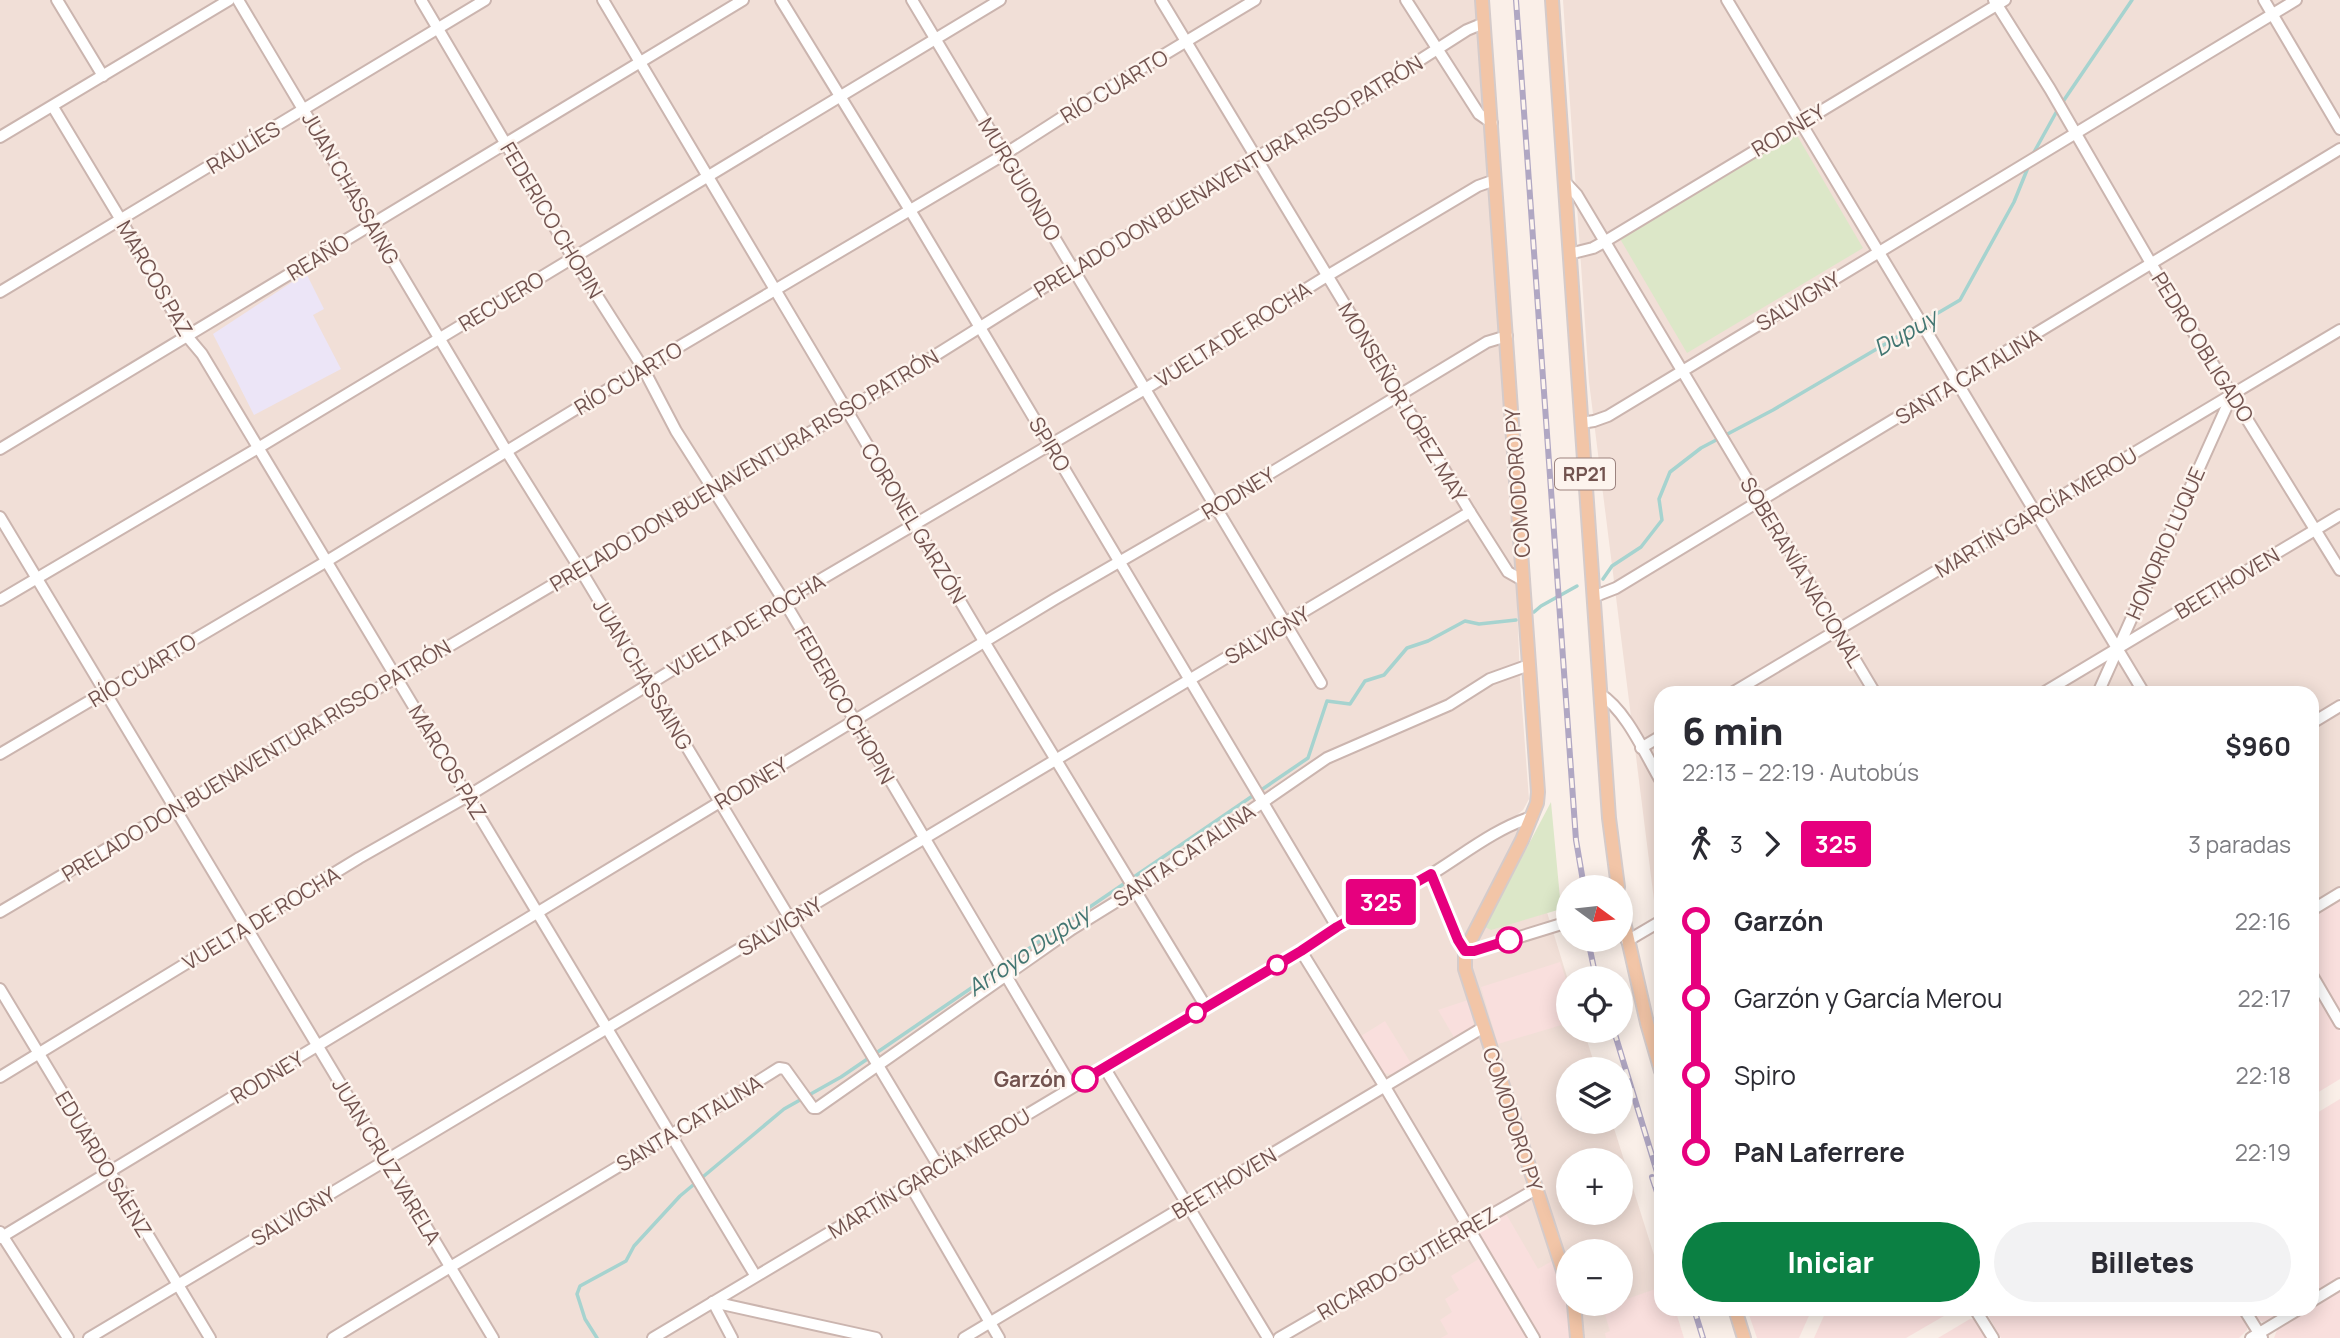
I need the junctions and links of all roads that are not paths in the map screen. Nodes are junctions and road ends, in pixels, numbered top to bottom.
1 (57, 0) edge
2 (229, 0) edge
3 (239, 0) edge
4 (421, 0) edge
5 (485, 0) edge
6 (603, 0) edge
7 (743, 0) edge
8 (781, 0) edge
9 (912, 0) edge
10 (1000, 0) edge
11 (1161, 0) edge
12 (1255, 0) edge
13 (1406, 0) edge
14 (1482, 0) edge
15 (1552, 0) edge
16 (1727, 0) edge
17 (2264, 0) edge
18 (2296, 0) edge
19 (1999, 2) edge
20 (2273, 14) junction
21 (1484, 23) junction
22 (438, 29) junction
23 (935, 38) junction
24 (1186, 42) junction
25 (1437, 50) junction
26 (639, 62) junction
27 (103, 76) junction
28 (840, 97) junction
29 (53, 107) junction
30 (305, 110) junction
31 (1801, 122) junction
32 (1492, 123) junction
33 (2340, 129) edge
34 (2075, 133) junction
35 (0, 137) edge
36 (506, 144) junction
37 (2340, 149) edge
38 (1005, 154) junction
39 (1257, 157) junction
40 (707, 178) junction
41 (1496, 180) junction
42 (1565, 182) junction
43 (909, 210) junction
44 (121, 220) junction
45 (372, 225) junction
46 (1604, 242) junction
47 (1879, 251) junction
48 (1569, 254) junction
49 (573, 258) junction
50 (2152, 265) junction
51 (1073, 269) junction
52 (1326, 276) junction
53 (775, 290) junction
54 (0, 292) edge
55 (980, 328) junction
56 (2340, 330) edge
57 (186, 335) junction
58 (1507, 336) junction
59 (440, 337) junction
60 (643, 368) junction
61 (1684, 370) junction
62 (1958, 382) junction
63 (1144, 389) junction
64 (2233, 395) junction
65 (1399, 396) junction
66 (848, 411) junction
67 (1581, 422) junction
68 (1049, 443) junction
69 (258, 448) junction
70 (0, 449) edge
71 (508, 452) junction
72 (715, 490) junction
73 (1760, 502) junction
74 (1216, 506) junction
75 (1470, 512) junction
76 (2036, 513) junction
77 (2340, 515) edge
78 (0, 517) edge
79 (915, 525) junction
80 (2316, 530) junction
81 (327, 561) junction
82 (1121, 562) junction
83 (580, 569) junction
84 (2340, 570) edge
85 (36, 579) junction
86 (1524, 581) junction
87 (1593, 597) junction
88 (0, 600) edge
89 (784, 601) junction
90 (1286, 624) junction
91 (1837, 630) junction
92 (985, 643) junction
93 (2118, 648) junction
94 (1529, 665) junction
95 (397, 677) junction
96 (1191, 679) junction
97 (1321, 682) dead end
98 (649, 683) junction
99 (1744, 686) edge
100 (1871, 686) edge
101 (2055, 686) edge
102 (2101, 686) edge
103 (2140, 686) edge
104 (104, 692) junction
105 (1600, 694) junction
106 (2340, 706) edge
107 (2319, 719) edge
108 (855, 721) junction
109 (1654, 740) edge
110 (1641, 748) junction
111 (0, 754) edge
112 (1058, 761) junction
113 (1654, 769) edge
114 (468, 796) junction
115 (1262, 799) junction
116 (720, 802) junction
117 (176, 808) junction
118 (1532, 817) junction
119 (923, 839) junction
120 (1431, 874) junction
121 (1616, 875) edge
122 (1134, 888) junction
123 (2340, 893) edge
124 (2319, 906) edge
125 (0, 912) edge
126 (538, 912) junction
127 (791, 921) junction
128 (1654, 925) edge
129 (247, 926) junction
130 (1556, 926) edge
131 (1337, 927) junction
132 (1633, 937) edge
133 (1301, 951) junction
134 (1465, 951) junction
135 (1630, 952) edge
136 (1005, 975) junction
137 (2319, 987) edge
138 (0, 989) edge
139 (1206, 1007) junction
140 (2340, 1023) edge
141 (1484, 1027) junction
142 (606, 1029) junction
143 (1654, 1044) edge
144 (319, 1046) junction
145 (37, 1053) junction
146 (878, 1063) junction
147 (1104, 1067) junction
148 (0, 1077) edge
149 (1072, 1087) junction
150 (1385, 1087) junction
151 (670, 1137) junction
152 (387, 1159) junction
153 (939, 1167) junction
154 (108, 1172) junction
155 (910, 1185) junction
156 (1536, 1189) junction
157 (1188, 1205) junction
158 (1468, 1227) junction
159 (1, 1236) edge
160 (1556, 1250) edge
161 (449, 1266) junction
162 (755, 1276) junction
163 (178, 1284) junction
164 (2340, 1284) edge
165 (2319, 1297) edge
166 (713, 1302) junction
167 (1575, 1316) edge
168 (1737, 1316) edge
169 (1979, 1316) edge
170 (2247, 1316) edge
171 (2288, 1316) edge
172 (990, 1323) junction
173 (2257, 1336) edge
174 (68, 1338) edge
175 (89, 1338) edge
176 (210, 1338) edge
177 (333, 1338) edge
178 (493, 1338) edge
179 (653, 1338) edge
180 (732, 1338) edge
181 (876, 1338) edge
182 (964, 1338) edge
183 (999, 1338) edge
184 (1268, 1338) edge
185 (1279, 1338) edge
186 (1534, 1338) edge
187 (1577, 1338) edge
188 (1744, 1338) edge
189 (1993, 1338) edge

1 - 27 street
2 - 27 street
3 - 30 street, JUAN CHASSAING
4 - 22 street, FEDERICO CHOPIN
5 - 22 street, RAULÍES
6 - 26 street, CORONEL GARZÓN
7 - 26 street, REAÑO
8 - 28 street, SPIRO
9 - 23 street, MURGUIONDO
10 - 23 street, RECUERO
11 - 24 street, MONSEÑOR LÓPEZ MAY
12 - 24 street, RÍO CUARTO
13 - 25 street
14 - 21 main road, COMODORO PY
15 - 42 main road, RP21
16 - 31 street
17 - 20 street
18 - 20 street
19 - 31 street, RODNEY
19 - 34 street, PEDRO OBLIGADO
20 - 33 street
20 - 34 street
21 - 25 street, PRELADO DON BUENAVENTURA RISSO PATRÓN
21 - 32 main road, COMODORO PY
22 - 30 street, RAULÍES
22 - 36 street, FEDERICO CHOPIN
23 - 28 street, RECUERO
23 - 38 street, MURGUIONDO
24 - 38 street, RÍO CUARTO
24 - 39 street, MONSEÑOR LÓPEZ MAY
25 - 32 street
25 - 39 street, PRELADO DON BUENAVENTURA RISSO PATRÓN
26 - 36 street, REAÑO
26 - 40 street, CORONEL GARZÓN
27 - 29 street
28 - 40 street, RECUERO
28 - 43 street, SPIRO
29 - 35 street
29 - 44 street, MARCOS PAZ
30 - 44 street, RAULÍES
30 - 45 street, JUAN CHASSAING
31 - 46 street, RODNEY
31 - 47 street
32 - 41 main road, COMODORO PY
34 - 47 street, SALVIGNY
34 - 50 street, PEDRO OBLIGADO
36 - 45 street, REAÑO
36 - 49 street, FEDERICO CHOPIN
37 - 50 street, SANTA CATALINA
38 - 43 street, RÍO CUARTO
38 - 51 street, MURGUIONDO
39 - 51 street, PRELADO DON BUENAVENTURA RISSO PATRÓN
39 - 52 street, MONSEÑOR LÓPEZ MAY
40 - 49 street, RECUERO
40 - 53 street, CORONEL GARZÓN
41 - 52 street, VUELTA DE ROCHA
41 - 58 main road, COMODORO PY
42 - 46 street
42 - 48 main road, RP21
43 - 53 street, RÍO CUARTO
43 - 55 street, SPIRO
44 - 54 street, RAULÍES
44 - 57 street, MARCOS PAZ
45 - 57 street, REAÑO
45 - 59 street, JUAN CHASSAING
46 - 48 street, RODNEY
46 - 61 street
47 - 61 street, SALVIGNY
47 - 62 street
48 - 67 main road, RP21
49 - 59 street, RECUERO
49 - 60 street, FEDERICO CHOPIN
50 - 62 street, SANTA CATALINA
50 - 64 street, PEDRO OBLIGADO
51 - 55 street, PRELADO DON BUENAVENTURA RISSO PATRÓN
51 - 63 street, MURGUIONDO
52 - 63 street, VUELTA DE ROCHA
52 - 65 street, MONSEÑOR LÓPEZ MAY
53 - 60 street, RÍO CUARTO
53 - 66 street, CORONEL GARZÓN
55 - 66 street, PRELADO DON BUENAVENTURA RISSO PATRÓN
55 - 68 street, SPIRO
56 - 64 street, MARTÍN GARCÍA MEROU
57 - 69 street, MARCOS PAZ
57 - 70 street, REAÑO
58 - 65 street, RODNEY
58 - 86 main road, COMODORO PY
59 - 69 street, RECUERO
59 - 71 street, JUAN CHASSAING
60 - 71 street, RÍO CUARTO
60 - 72 street, FEDERICO CHOPIN
61 - 67 street, SALVIGNY
61 - 73 street, SOBERANÍA NACIONAL
62 - 73 street, SANTA CATALINA
62 - 76 street
63 - 68 street, VUELTA DE ROCHA
63 - 74 street, MURGUIONDO
64 - 76 street, MARTÍN GARCÍA MEROU
64 - 80 street, PEDRO OBLIGADO
64 - 93 street, HONORIO LUQUE
65 - 74 street, RODNEY
65 - 75 street, MONSEÑOR LÓPEZ MAY
66 - 72 street, PRELADO DON BUENAVENTURA RISSO PATRÓN
66 - 79 street, CORONEL GARZÓN
67 - 87 main road, RP21
68 - 79 street, VUELTA DE ROCHA
68 - 82 street, SPIRO
69 - 81 street, MARCOS PAZ
69 - 85 street, RECUERO
71 - 81 street, RÍO CUARTO
71 - 83 street, JUAN CHASSAING
72 - 83 street, PRELADO DON BUENAVENTURA RISSO PATRÓN
72 - 89 street, FEDERICO CHOPIN
73 - 87 street, SANTA CATALINA
73 - 91 street, SOBERANÍA NACIONAL
74 - 82 street, RODNEY
74 - 90 street, MURGUIONDO
75 - 86 street, MONSEÑOR LÓPEZ MAY
75 - 90 street, SALVIGNY
76 - 91 street, MARTÍN GARCÍA MEROU
76 - 93 street
77 - 80 street, BEETHOVEN
78 - 85 street, JUAN CRUZ VARELA
79 - 89 street, VUELTA DE ROCHA
79 - 92 street, CORONEL GARZÓN
80 - 84 street, PEDRO OBLIGADO
80 - 93 street, BEETHOVEN
81 - 95 street, MARCOS PAZ
81 - 104 street, RÍO CUARTO
82 - 92 street, RODNEY
82 - 96 street, SPIRO
83 - 95 street, PRELADO DON BUENAVENTURA RISSO PATRÓN
83 - 98 street, JUAN CHASSAING
85 - 88 street, RECUERO
85 - 104 street, JUAN CRUZ VARELA
86 - 94 main road, COMODORO PY
87 - 105 main road, RP21
89 - 98 street, VUELTA DE ROCHA
89 - 108 street, FEDERICO CHOPIN
90 - 96 street, SALVIGNY
90 - 97 street, MURGUIONDO
91 - 99 street, MARTÍN GARCÍA MEROU
91 - 100 street, SOBERANÍA NACIONAL
92 - 108 street, RODNEY
92 - 112 street, CORONEL GARZÓN
93 - 101 street, BEETHOVEN
93 - 102 street, HONORIO LUQUE
93 - 103 street
94 - 115 street, SANTA CATALINA
94 - 118 main road, COMODORO PY
95 - 114 street, MARCOS PAZ
95 - 117 street, PRELADO DON BUENAVENTURA RISSO PATRÓN
96 - 112 street, SALVIGNY
96 - 115 street, SPIRO
98 - 114 street, VUELTA DE ROCHA
98 - 116 street, JUAN CHASSAING
104 - 111 street, RÍO CUARTO
104 - 117 street, JUAN CRUZ VARELA
105 - 110 street
105 - 121 main road, RP21
106 - 107 street
108 - 116 street, RODNEY
108 - 119 street, FEDERICO CHOPIN
109 - 110 street
110 - 113 street
112 - 119 street, SALVIGNY
112 - 122 street, CORONEL GARZÓN
114 - 126 street, MARCOS PAZ
114 - 129 street, VUELTA DE ROCHA
115 - 122 street, SANTA CATALINA
115 - 131 street, SPIRO
116 - 126 street, RODNEY
116 - 127 street, JUAN CHASSAING
117 - 125 street, PRELADO DON BUENAVENTURA RISSO PATRÓN
117 - 129 street, JUAN CRUZ VARELA
118 - 120 street, MARTÍN GARCÍA MEROU
118 - 134 main road, COMODORO PY
119 - 127 street, SALVIGNY
119 - 136 street, FEDERICO CHOPIN
120 - 131 street, MARTÍN GARCÍA MEROU
120 - 134 street, COMODORO PY
122 - 136 street, SANTA CATALINA
122 - 139 street, CORONEL GARZÓN
123 - 124 street
126 - 142 street, MARCOS PAZ
126 - 144 street, RODNEY
127 - 142 street, SALVIGNY
127 - 146 street, JUAN CHASSAING
128 - 132 street
129 - 144 street, JUAN CRUZ VARELA
129 - 145 street, VUELTA DE ROCHA
130 - 134 street
131 - 133 street, MARTÍN GARCÍA MEROU
133 - 139 street, MARTÍN GARCÍA MEROU
133 - 150 street
134 - 141 main road, COMODORO PY
135 - 143 main road
136 - 146 street, SANTA CATALINA
136 - 149 street, FEDERICO CHOPIN
137 - 140 street
138 - 145 street, EDUARDO SÁENZ
139 - 147 street, MARTÍN GARCÍA MEROU
141 - 150 street, BEETHOVEN
141 - 156 main road, COMODORO PY
142 - 151 street, MARCOS PAZ
142 - 152 street, SALVIGNY
144 - 152 street, JUAN CRUZ VARELA
144 - 154 street, RODNEY
145 - 148 street, VUELTA DE ROCHA
145 - 154 street, EDUARDO SÁENZ
146 - 151 street, SANTA CATALINA
146 - 153 street, JUAN CHASSAING
147 - 149 street, MARTÍN GARCÍA MEROU
147 - 157 street
149 - 153 street, MARTÍN GARCÍA MEROU
150 - 157 street, BEETHOVEN
150 - 158 street
151 - 161 street, SANTA CATALINA
151 - 162 street, MARCOS PAZ
152 - 161 street, JUAN CRUZ VARELA
152 - 163 street, SALVIGNY
153 - 155 street, MARTÍN GARCÍA MEROU
154 - 159 street, RODNEY
154 - 163 street, EDUARDO SÁENZ
155 - 162 street, MARTÍN GARCÍA MEROU
155 - 172 street
156 - 158 street, RICARDO GUTIÉRREZ
156 - 160 main road, COMODORO PY
157 - 172 street, BEETHOVEN
157 - 184 street
158 - 185 street, RICARDO GUTIÉRREZ
158 - 186 street
159 - 174 street
161 - 177 street, SANTA CATALINA
161 - 178 street, JUAN CRUZ VARELA
162 - 166 street, MARTÍN GARCÍA MEROU
163 - 175 street, SALVIGNY
163 - 176 street, EDUARDO SÁENZ
164 - 165 street
166 - 179 street, MARTÍN GARCÍA MEROU
166 - 180 street
166 - 181 street
167 - 187 main road
168 - 188 main road
169 - 189 street
170 - 173 street
171 - 173 street
172 - 182 street, BEETHOVEN
172 - 183 street

